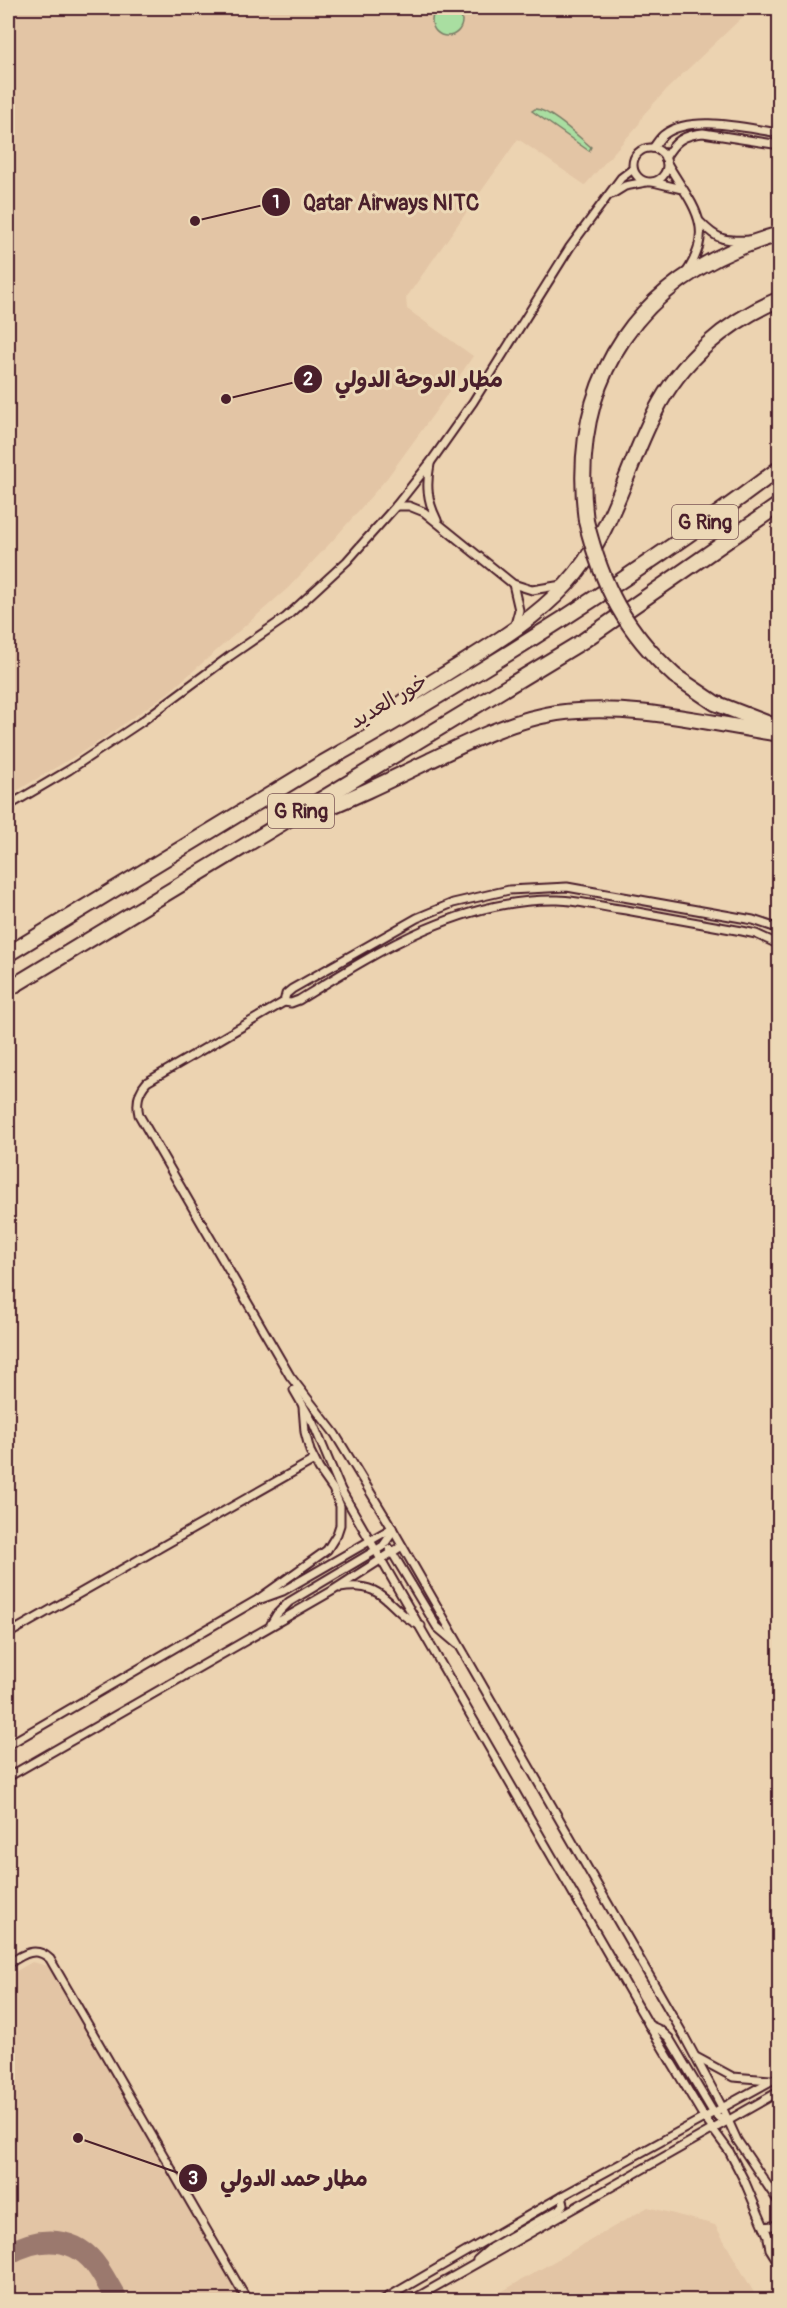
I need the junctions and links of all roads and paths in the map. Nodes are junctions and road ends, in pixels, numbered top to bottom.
1 (780, 133) edge
2 (780, 145) edge
3 (653, 148) junction
4 (666, 160) junction
5 (633, 169) junction
6 (649, 182) junction
7 (682, 189) junction
8 (609, 195) junction
9 (700, 222) junction
10 (780, 234) edge
11 (764, 239) junction
12 (682, 280) junction
13 (780, 299) edge
14 (430, 463) junction
15 (780, 468) edge
16 (780, 504) edge
17 (396, 506) junction
18 (439, 525) junction
19 (513, 584) junction
20 (568, 584) junction
21 (513, 631) junction
22 (780, 728) edge
23 (780, 734) edge
24 (367, 738) junction
25 (8, 806) edge
26 (266, 832) junction
27 (780, 929) edge
28 (780, 945) edge
29 (8, 954) edge
30 (8, 989) edge
31 (284, 1002) junction
32 (290, 1376) junction
33 (302, 1405) junction
34 (314, 1460) junction
35 (392, 1528) junction
36 (372, 1540) junction
37 (386, 1543) junction
38 (402, 1546) junction
39 (378, 1550) junction
40 (392, 1552) junction
41 (383, 1559) junction
42 (332, 1590) junction
43 (257, 1600) junction
44 (270, 1626) junction
45 (422, 1626) junction
46 (8, 1634) edge
47 (459, 1646) junction
48 (8, 1745) edge
49 (8, 1777) edge
50 (8, 1964) edge
51 (650, 2025) junction
52 (694, 2055) junction
53 (776, 2078) edge
54 (780, 2091) edge
55 (722, 2107) junction
56 (713, 2112) junction
57 (704, 2116) junction
58 (728, 2119) junction
59 (712, 2128) junction
60 (562, 2196) junction
61 (780, 2204) edge
62 (780, 2225) edge
63 (764, 2227) junction
64 (768, 2236) junction
65 (780, 2253) edge
66 (474, 2264) junction
67 (780, 2265) edge
68 (247, 2301) edge
69 (383, 2301) edge
70 (412, 2301) edge

1 - 3 street
2 - 4 street
3 - 4 street
3 - 5 street
4 - 6 street
4 - 7 street
5 - 6 street
5 - 8 street
6 - 7 street
6 - 8 street
7 - 9 street
8 - 14 street
9 - 11 street
9 - 12 street
10 - 11 highway
11 - 12 highway
12 - 22 highway, bridge
13 - 20 highway
14 - 17 street
14 - 18 street
15 - 24 highway, خور العديد / G Ring
16 - 26 highway, G Ring
17 - 18 street
17 - 25 street
18 - 19 street
19 - 20 street
19 - 21 street
20 - 21 highway
21 - 24 highway
23 - 26 highway
24 - 29 highway, خور العديد / G Ring
26 - 30 highway, G Ring
27 - 31 street
28 - 31 street
31 - 32 street
32 - 33 street
32 - 35 street
33 - 34 street
33 - 36 street
34 - 43 street
34 - 46 street
35 - 36 street
35 - 37 street
35 - 38 street
36 - 37 street
36 - 39 street
36 - 43 street
37 - 39 street
37 - 40 street
38 - 40 street
38 - 47 street
39 - 41 street
39 - 44 street
40 - 41 street
40 - 47 street
41 - 42 street
41 - 45 street
42 - 44 street
42 - 45 street
43 - 48 street
44 - 49 street
45 - 51 street
47 - 52 street
50 - 68 street
51 - 56 street
51 - 57 street
52 - 53 street
52 - 55 street
53 - 55 street
54 - 58 street
55 - 56 street
55 - 58 street
56 - 57 street
56 - 58 street
57 - 59 street
57 - 60 street
58 - 59 street
58 - 61 street
59 - 63 street
59 - 66 street
60 - 66 street
60 - 69 street
62 - 63 street
63 - 64 street
64 - 65 street
64 - 67 street
66 - 70 street

